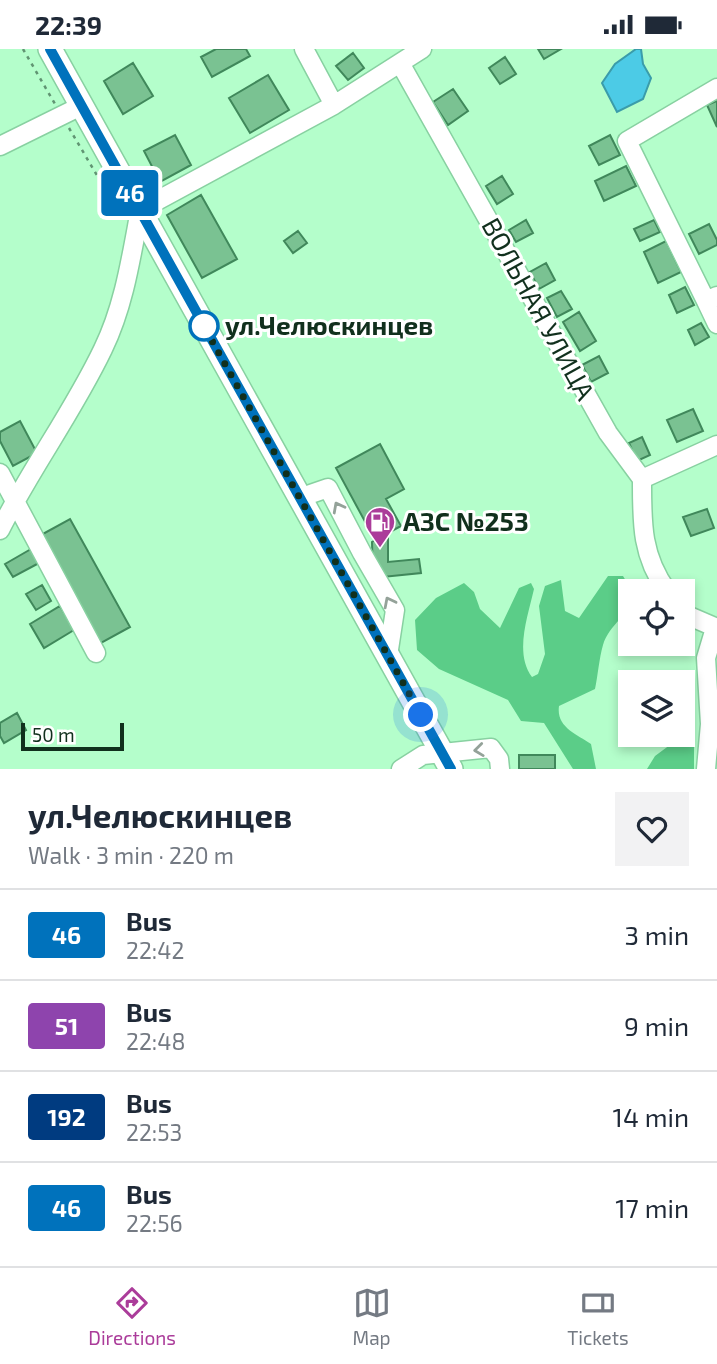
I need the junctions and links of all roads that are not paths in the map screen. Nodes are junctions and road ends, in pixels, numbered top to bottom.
1 (50, 49) edge
2 (304, 49) edge
3 (422, 49) edge
4 (400, 63) junction
5 (717, 87) edge
6 (334, 104) junction
7 (81, 106) junction
8 (0, 146) edge
9 (140, 211) junction
10 (711, 298) edge
11 (717, 324) edge
12 (717, 445) edge
13 (0, 473) edge
14 (642, 479) junction
15 (299, 498) junction
16 (16, 499) junction
17 (0, 530) edge
18 (362, 553) junction
19 (337, 566) junction
20 (659, 579) edge
21 (695, 619) edge
22 (716, 628) edge
23 (96, 653) dead end
24 (388, 656) junction
25 (447, 761) edge
26 (401, 769) edge
27 (500, 769) edge
28 (706, 769) edge

1 - 7 main road
2 - 6 street
3 - 4 street
4 - 6 street
4 - 14 street, ВОЛЬНАЯ УЛИЦА
5 - 10 street
6 - 9 street
7 - 8 street
7 - 9 main road
9 - 15 main road
9 - 16 street
10 - 11 street
12 - 14 street
13 - 16 street
14 - 20 street
18 -> 15 street
15 - 19 main road
16 - 17 street
16 - 23 street
18 - 19 street
24 -> 18 street
19 - 24 main road
21 - 22 street
22 - 28 street
24 - 25 main road
25 - 26 street
27 -> 25 street

